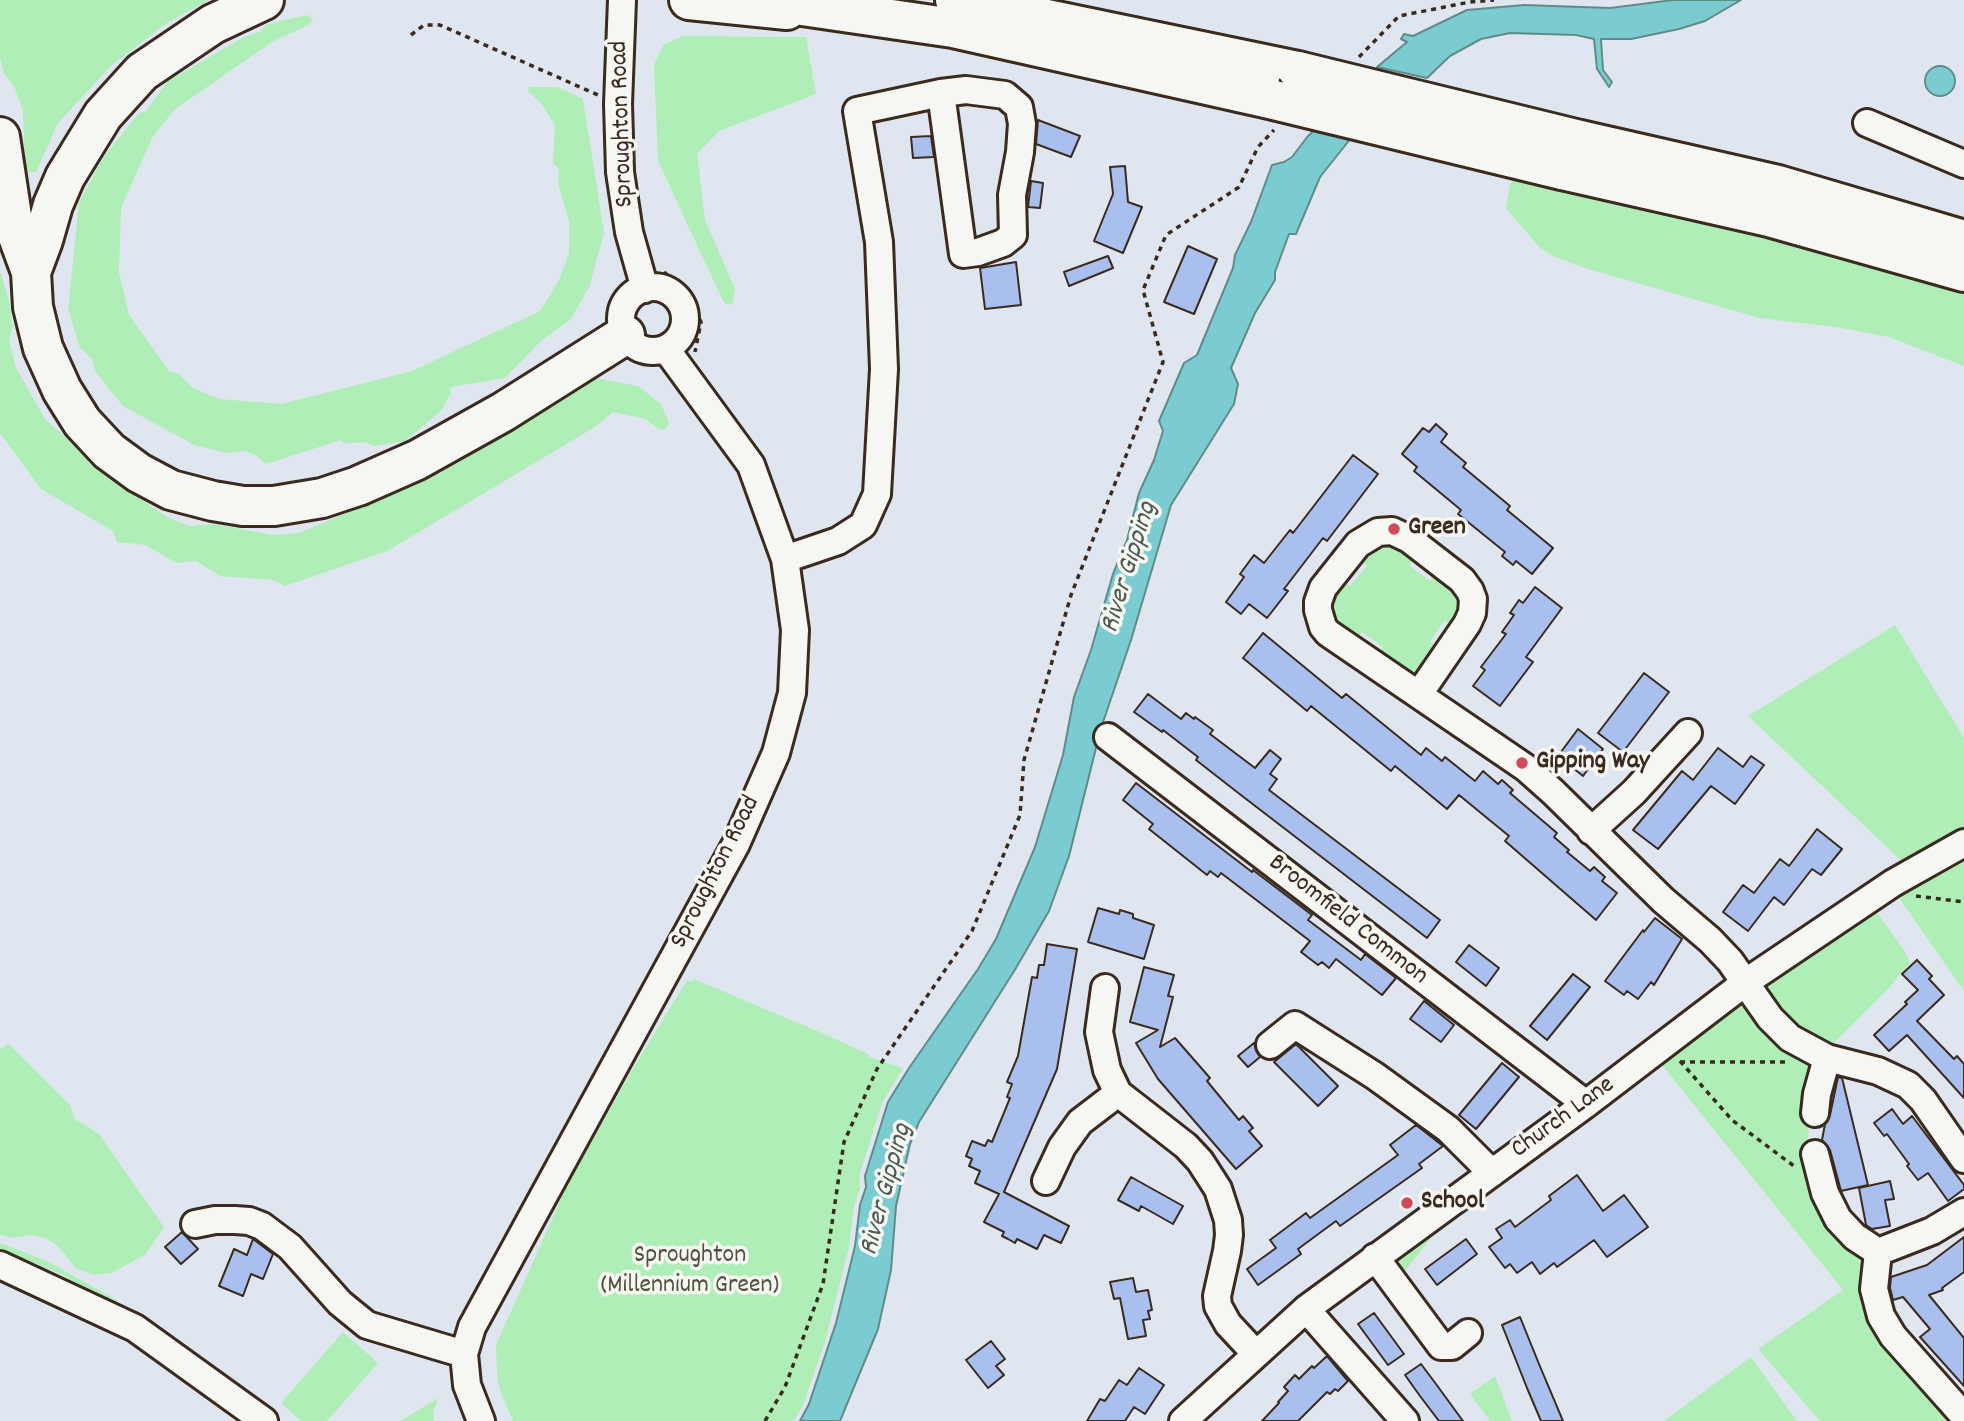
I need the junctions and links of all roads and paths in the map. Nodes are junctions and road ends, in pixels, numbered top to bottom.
1 (264, 0) edge
2 (622, 0) edge
3 (689, 0) edge
4 (761, 0) edge
5 (1494, 0) edge
6 (954, 14) edge
7 (411, 35) dead end
8 (1353, 61) dead end
9 (941, 93) junction
10 (618, 104) junction
11 (1275, 114) junction
12 (1867, 123) dead end
13 (0, 137) edge
14 (1571, 155) junction
15 (1964, 164) edge
16 (1964, 240) edge
17 (31, 272) junction
18 (1964, 272) edge
19 (654, 279) junction
20 (625, 335) junction
21 (666, 349) junction
22 (701, 362) dead end
23 (785, 559) junction
24 (1419, 694) junction
25 (1688, 733) dead end
26 (1108, 737) dead end
27 (1591, 831) junction
28 (1964, 844) edge
29 (1893, 883) junction
30 (1964, 902) edge
31 (1746, 982) junction
32 (1105, 988) dead end
33 (1270, 1045) dead end
34 (1673, 1053) junction
35 (1822, 1056) junction
36 (1118, 1093) junction
37 (1586, 1104) junction
38 (1815, 1112) dead end
39 (1964, 1159) edge
40 (1805, 1161) joint
41 (1492, 1172) junction
42 (1046, 1181) dead end
43 (1964, 1212) edge
44 (195, 1224) dead end
45 (1878, 1252) junction
46 (1375, 1257) junction
47 (0, 1265) edge
48 (1306, 1309) junction
49 (1468, 1333) dead end
50 (1255, 1353) junction
51 (464, 1354) junction
52 (1964, 1416) edge
53 (476, 1420) edge
54 (264, 1421) edge
55 (765, 1421) edge
56 (1183, 1421) edge
57 (1405, 1421) edge

1 - 17 highway
2 - 10 street, Sproughton Road
3 - 6 highway
4 - 6 highway
5 - 8 path
6 - 11 highway
6 - 14 highway, bridge
7 - 10 path
9 - 9 street
9 - 23 street
10 - 19 street, Sproughton Road
11 - 14 highway, bridge
11 - 55 path
12 - 15 street
13 - 17 highway
14 - 16 highway
14 - 18 highway
17 - 20 highway
19 - 20 street
19 - 21 street
19 - 22 path
20 - 21 street
21 - 23 street, Sproughton Road
23 - 51 street, Sproughton Road
24 - 24 street
24 - 27 street
25 - 27 street
26 - 37 street, Broomfield Common
27 - 31 street
28 - 29 street, Church Lane
29 - 30 path
29 - 31 street, Church Lane
31 - 34 street, Church Lane
31 - 35 street
32 - 36 street
33 - 41 street
34 - 35 path
34 - 37 street, Church Lane
34 - 40 path
35 - 38 street
35 - 39 street
36 - 42 street
36 - 50 street
37 - 41 street, Church Lane
40 - 45 street
41 - 46 street, Church Lane
43 - 45 street
44 - 51 street
45 - 52 street
46 - 48 street, Church Lane
46 - 49 street
47 - 54 street
48 - 50 street, Church Lane
48 - 57 street
50 - 56 street, Church Lane
51 - 53 street, Sproughton Road

